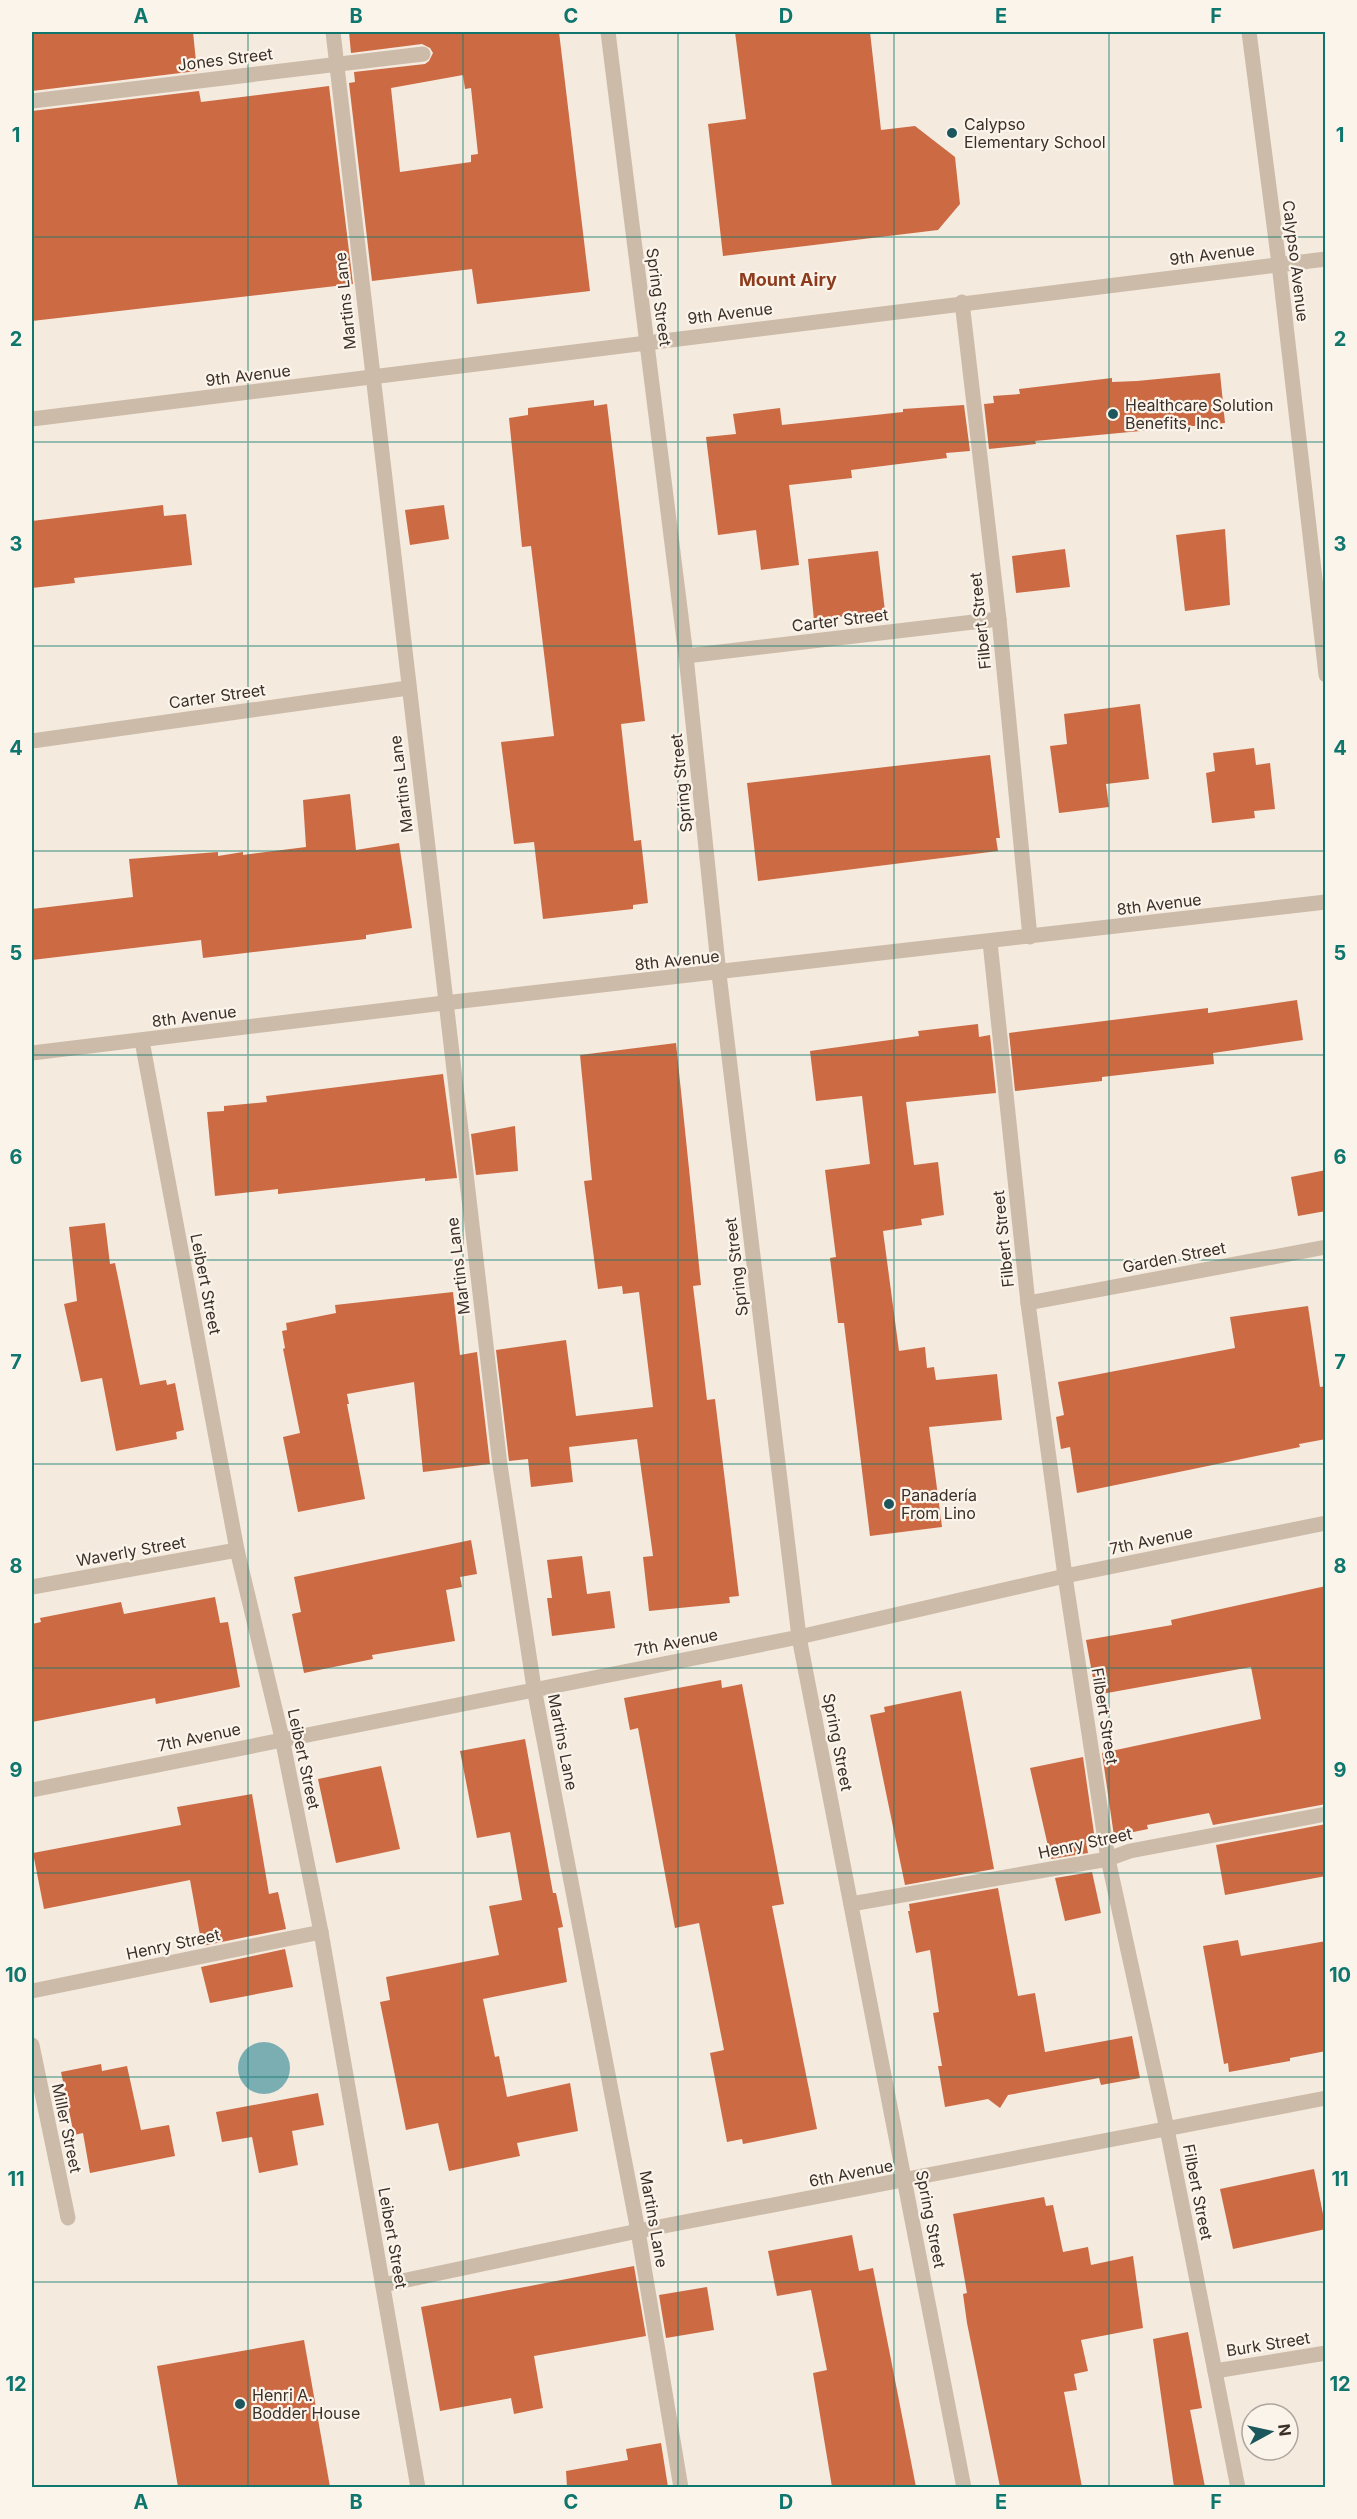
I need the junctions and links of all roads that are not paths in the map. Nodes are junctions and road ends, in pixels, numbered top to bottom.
1 (333, 32) edge
2 (608, 32) edge
3 (1249, 32) edge
4 (423, 54) dead end
5 (337, 63) junction
6 (32, 100) edge
7 (1326, 259) edge
8 (1279, 264) junction
9 (962, 302) junction
10 (647, 341) junction
11 (372, 378) junction
12 (32, 419) edge
13 (999, 619) junction
14 (686, 656) junction
15 (1326, 675) edge
16 (408, 688) junction
17 (32, 741) edge
18 (1326, 902) edge
19 (1030, 937) junction
20 (990, 942) junction
21 (719, 974) junction
22 (444, 1003) junction
23 (142, 1041) junction
24 (32, 1053) edge
25 (1326, 1247) edge
26 (1028, 1303) junction
27 (1326, 1523) edge
28 (237, 1550) junction
29 (1065, 1576) junction
30 (32, 1587) edge
31 (799, 1637) junction
32 (534, 1688) junction
33 (282, 1738) junction
34 (32, 1790) edge
35 (1326, 1814) edge
36 (1108, 1859) junction
37 (851, 1905) junction
38 (321, 1932) junction
39 (32, 1991) edge
40 (32, 2044) edge
41 (1326, 2098) edge
42 (1167, 2129) junction
43 (905, 2181) junction
44 (68, 2218) dead end
45 (638, 2231) junction
46 (383, 2285) junction
47 (1326, 2353) edge
48 (1215, 2371) junction
49 (418, 2487) edge
50 (681, 2487) edge
51 (964, 2487) edge
52 (1238, 2487) edge

1 - 5 street, Martins Lane
2 - 10 street, Spring Street
3 - 8 street, Calypso Avenue
4 - 5 street, Jones Street
5 - 6 street, Jones Street
5 - 11 street, Martins Lane
7 - 8 street, 9th Avenue
8 - 9 street, 9th Avenue
8 - 15 street, Calypso Avenue
9 - 10 street, 9th Avenue
9 - 13 street, Filbert Street
10 - 11 street, 9th Avenue
10 - 14 street, Spring Street
11 - 12 street, 9th Avenue
11 - 16 street, Martins Lane
13 - 14 street, Carter Street
13 - 19 street, Filbert Street
14 - 21 street, Spring Street
16 - 17 street, Carter Street
16 - 22 street, Martins Lane
18 - 19 street, 8th Avenue
19 - 20 street, 8th Avenue
20 - 21 street, 8th Avenue
20 - 26 street, Filbert Street
21 - 22 street, 8th Avenue
21 - 31 street, Spring Street
22 - 23 street, 8th Avenue
22 - 32 street, Martins Lane
23 - 24 street, 8th Avenue
23 - 28 street, Leibert Street
25 - 26 street, Garden Street
26 - 29 street, Filbert Street
27 - 29 street, 7th Avenue
28 - 30 street, Waverly Street
28 - 33 street, Leibert Street
29 - 31 street, 7th Avenue
29 - 36 street, Filbert Street
31 - 32 street, 7th Avenue
31 - 37 street, Spring Street
32 - 33 street, 7th Avenue
32 - 45 street, Martins Lane
33 - 34 street, 7th Avenue
33 - 38 street, Leibert Street
35 - 36 street, Henry Street
36 - 37 street, Henry Street
36 - 42 street, Filbert Street
37 - 43 street, Spring Street
38 - 39 street, Henry Street
38 - 46 street, Leibert Street
40 - 44 street, Miller Street
41 - 42 street, 6th Avenue
42 - 43 street, 6th Avenue
42 - 48 street, Filbert Street
43 - 45 street, 6th Avenue
43 - 51 street, Spring Street
45 - 46 street, 6th Avenue
45 - 50 street, Martins Lane
46 - 49 street, Leibert Street
47 - 48 street, Burk Street
48 - 52 street, Filbert Street

